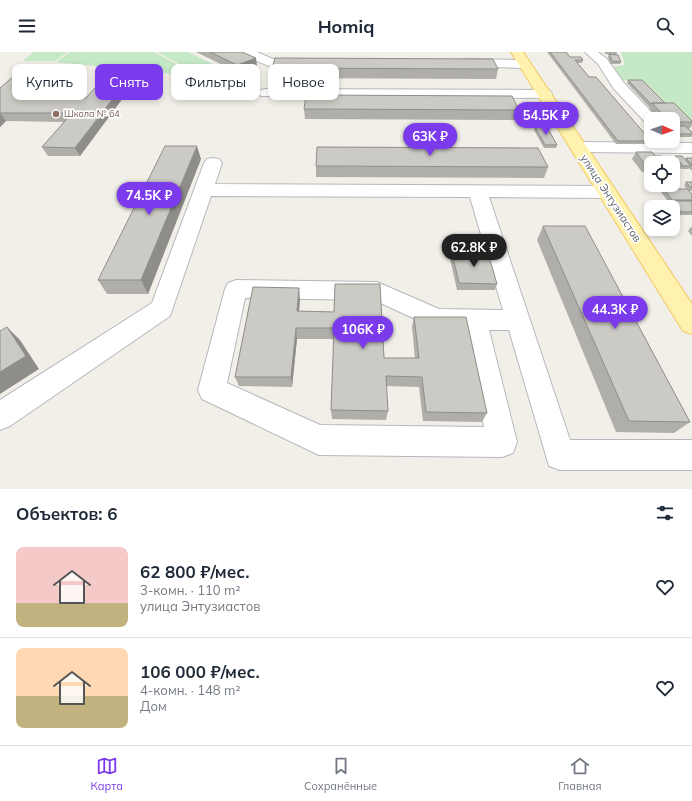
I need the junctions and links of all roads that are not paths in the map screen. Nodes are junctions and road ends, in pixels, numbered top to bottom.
1 (247, 52) edge
2 (591, 52) edge
3 (521, 58) edge
4 (314, 63) edge
5 (458, 63) edge
6 (266, 93) dead end
7 (545, 94) junction
8 (644, 113) edge
9 (644, 146) edge
10 (578, 147) junction
11 (213, 164) dead end
12 (204, 190) junction
13 (478, 192) junction
14 (607, 192) junction
15 (475, 320) junction
16 (518, 320) junction
17 (692, 324) edge
18 (0, 416) edge
19 (692, 455) edge

1 - 4 lane
2 - 8 lane
3 - 5 lane
3 - 7 main road, улица Энтузиастов
6 - 7 lane
7 - 10 main road, улица Энтузиастов
9 - 10 lane
10 - 14 main road, улица Энтузиастов
11 - 12 lane
12 - 13 lane
12 - 18 lane
13 - 14 lane
13 - 16 lane
14 - 17 main road, улица Энтузиастов
15 - 15 lane
15 - 16 lane
16 - 19 lane

